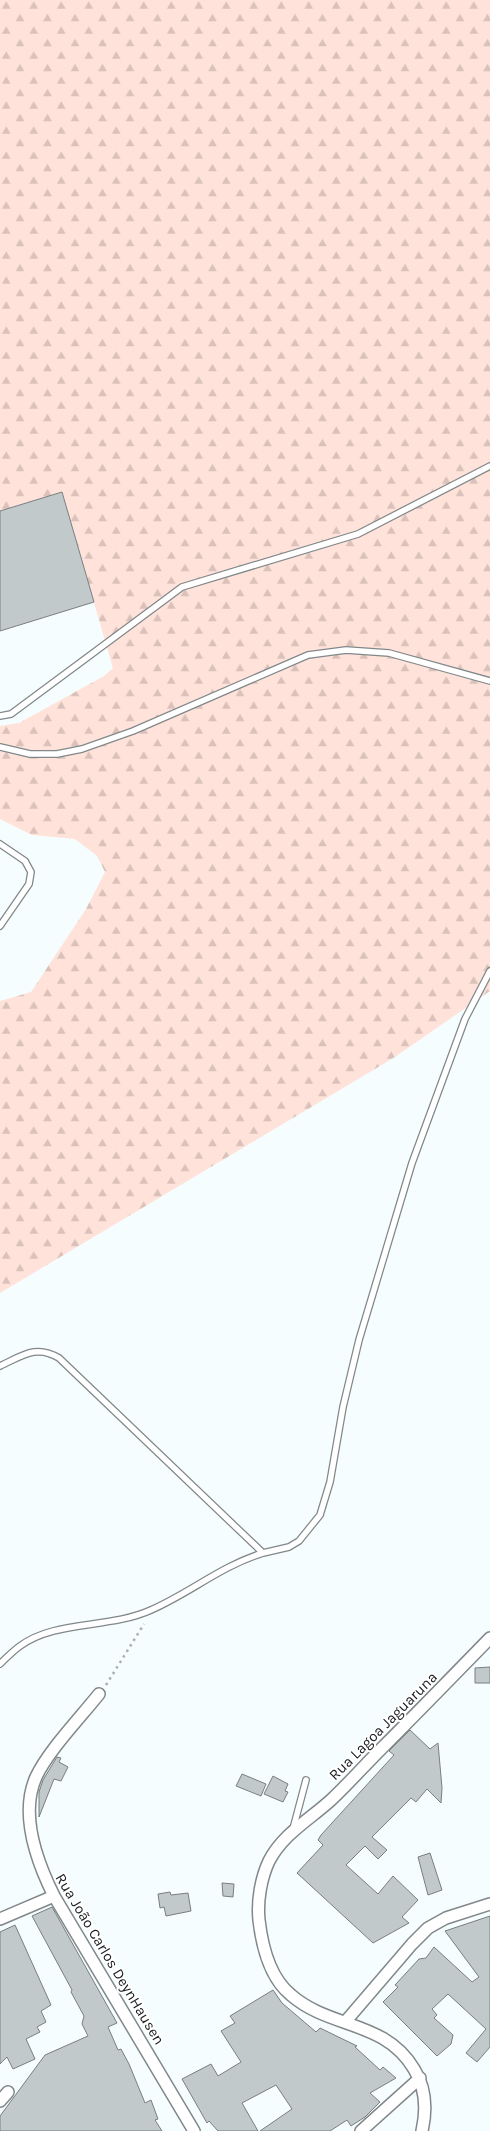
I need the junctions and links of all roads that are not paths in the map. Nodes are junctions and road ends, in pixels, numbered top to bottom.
1 (490, 466) edge
2 (490, 681) edge
3 (0, 716) edge
4 (0, 747) edge
5 (0, 844) edge
6 (0, 926) edge
7 (490, 971) edge
8 (0, 1366) edge
9 (263, 1553) junction
10 (490, 1638) edge
11 (0, 1664) edge
12 (100, 1694) road end
13 (306, 1780) dead end
14 (293, 1829) junction
15 (54, 1896) junction
16 (490, 1904) edge
17 (0, 1919) edge
18 (346, 2021) junction
19 (420, 2078) junction
20 (8, 2092) dead end
21 (0, 2101) edge
22 (194, 2131) edge
23 (361, 2131) edge
24 (422, 2131) edge

1 - 3 lane
2 - 4 lane
5 - 6 lane
7 - 9 lane
8 - 9 lane
9 - 11 lane
10 - 14 street, Rua Lagoa Jaguaruna
12 - 15 street, Rua João Carlos DeynHausen
13 - 14 lane
14 - 18 street, Rua Lagoa Jaguaruna
15 - 17 street
15 - 22 street, Rua João Carlos DeynHausen
16 - 18 street
18 - 19 street, Rua Lagoa Jaguaruna
19 - 23 street
19 - 24 street
20 - 21 street

